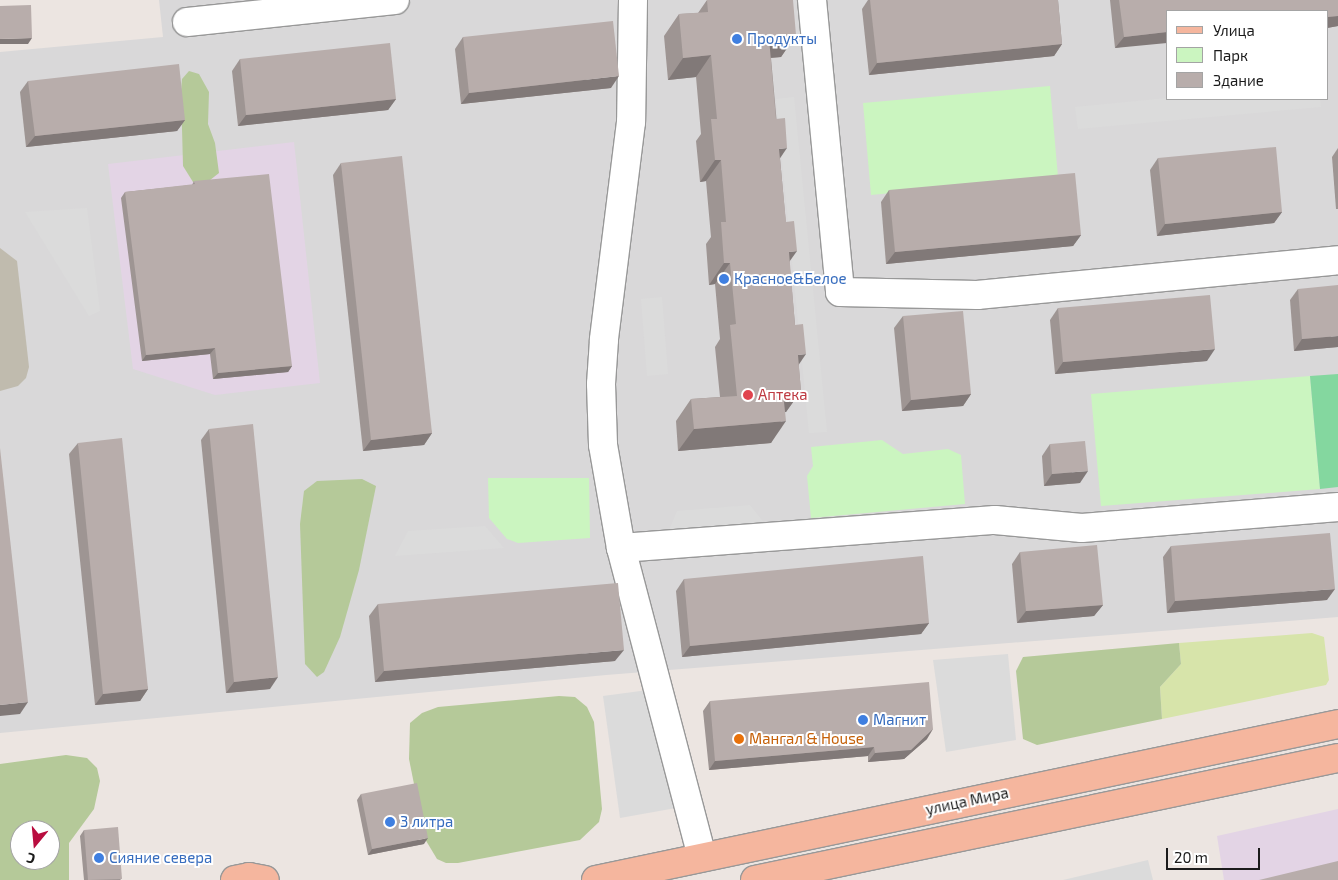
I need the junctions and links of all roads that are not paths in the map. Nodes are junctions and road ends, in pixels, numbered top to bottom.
1 (395, 0) edge
2 (633, 0) edge
3 (812, 0) edge
4 (187, 22) dead end
5 (1338, 260) edge
6 (1338, 506) edge
7 (621, 548) junction
8 (1338, 724) edge
9 (1338, 758) edge
10 (705, 868) edge
11 (235, 880) edge
12 (264, 880) edge
13 (596, 880) edge
14 (756, 880) edge

1 - 4 street
2 - 7 street
3 - 5 street
6 - 7 street
7 - 10 street
8 - 10 main road, улица Мира
9 - 14 main road
10 - 13 main road, улица Мира
11 - 12 main road

